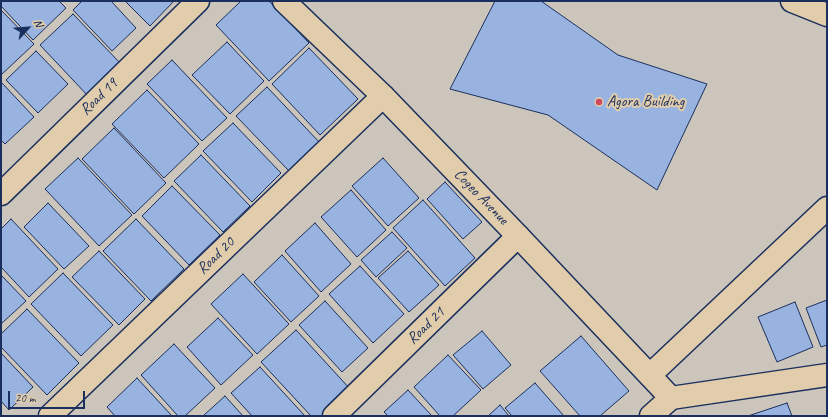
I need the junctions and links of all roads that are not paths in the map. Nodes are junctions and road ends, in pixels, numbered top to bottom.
1 (198, 1) edge
2 (284, 1) edge
3 (792, 1) edge
4 (827, 15) edge
5 (383, 96) junction
6 (1, 194) edge
7 (827, 208) edge
8 (518, 236) junction
9 (827, 375) edge
10 (650, 376) junction
11 (671, 398) junction
12 (50, 416) edge
13 (334, 416) edge
14 (651, 416) edge

1 - 6 street, Road 19
2 - 5 street, Cogeo Avenue
3 - 4 street
5 - 8 street, Cogeo Avenue
5 - 12 street, Road 20
7 - 10 street
8 - 10 street, Cogeo Avenue
8 - 13 street, Road 21
9 - 11 street
10 - 11 street, Cogeo Avenue
11 - 14 street

